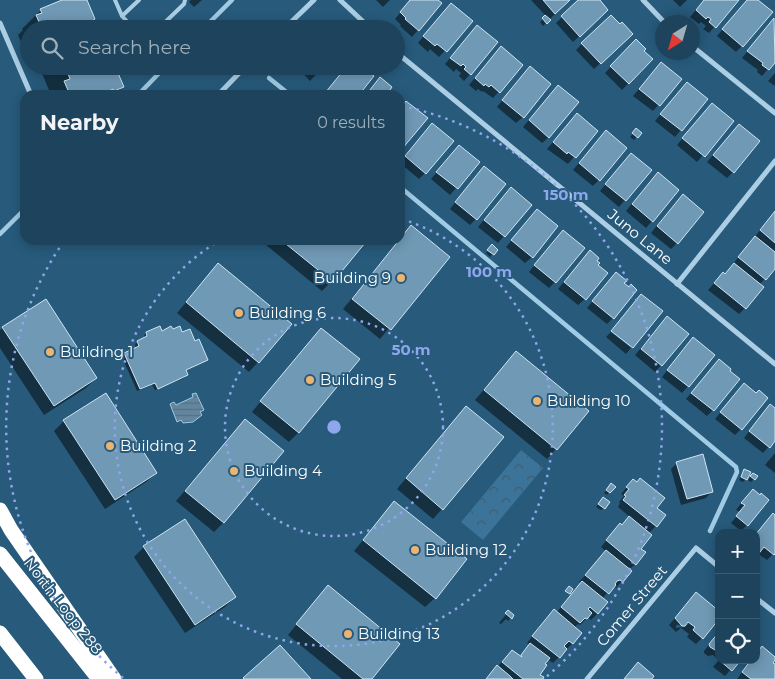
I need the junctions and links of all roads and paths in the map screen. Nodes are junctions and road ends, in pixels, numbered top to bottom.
1 (115, 0) edge
2 (138, 0) edge
3 (185, 0) edge
4 (314, 0) edge
5 (340, 0) edge
6 (643, 0) edge
7 (657, 15) edge
8 (122, 16) junction
9 (126, 20) edge
10 (167, 20) edge
11 (293, 20) edge
12 (361, 20) edge
13 (0, 23) edge
14 (700, 52) edge
15 (405, 59) edge
16 (20, 69) edge
17 (22, 75) edge
18 (237, 75) edge
19 (29, 90) edge
20 (223, 90) edge
21 (775, 113) edge
22 (775, 161) edge
23 (677, 284) junction
24 (775, 364) edge
25 (0, 510) edge
26 (0, 554) edge
27 (715, 564) edge
28 (760, 601) edge
29 (775, 613) edge
30 (0, 633) edge
31 (0, 644) edge
32 (35, 679) edge
33 (99, 679) edge
34 (114, 679) edge
35 (588, 679) edge

1 - 8 lane
2 - 8 lane
3 - 10 lane
4 - 11 street
5 - 12 street
6 - 7 street
8 - 9 lane
13 - 16 street
14 - 21 street
15 - 23 street, Juno Lane
17 - 19 street
18 - 20 street
22 - 23 street
23 - 24 street, Juno Lane
25 - 34 highway
26 - 33 highway, North Loop 288
27 - 35 street, Comer Street
28 - 29 street
30 - 32 highway
31 - 32 highway

